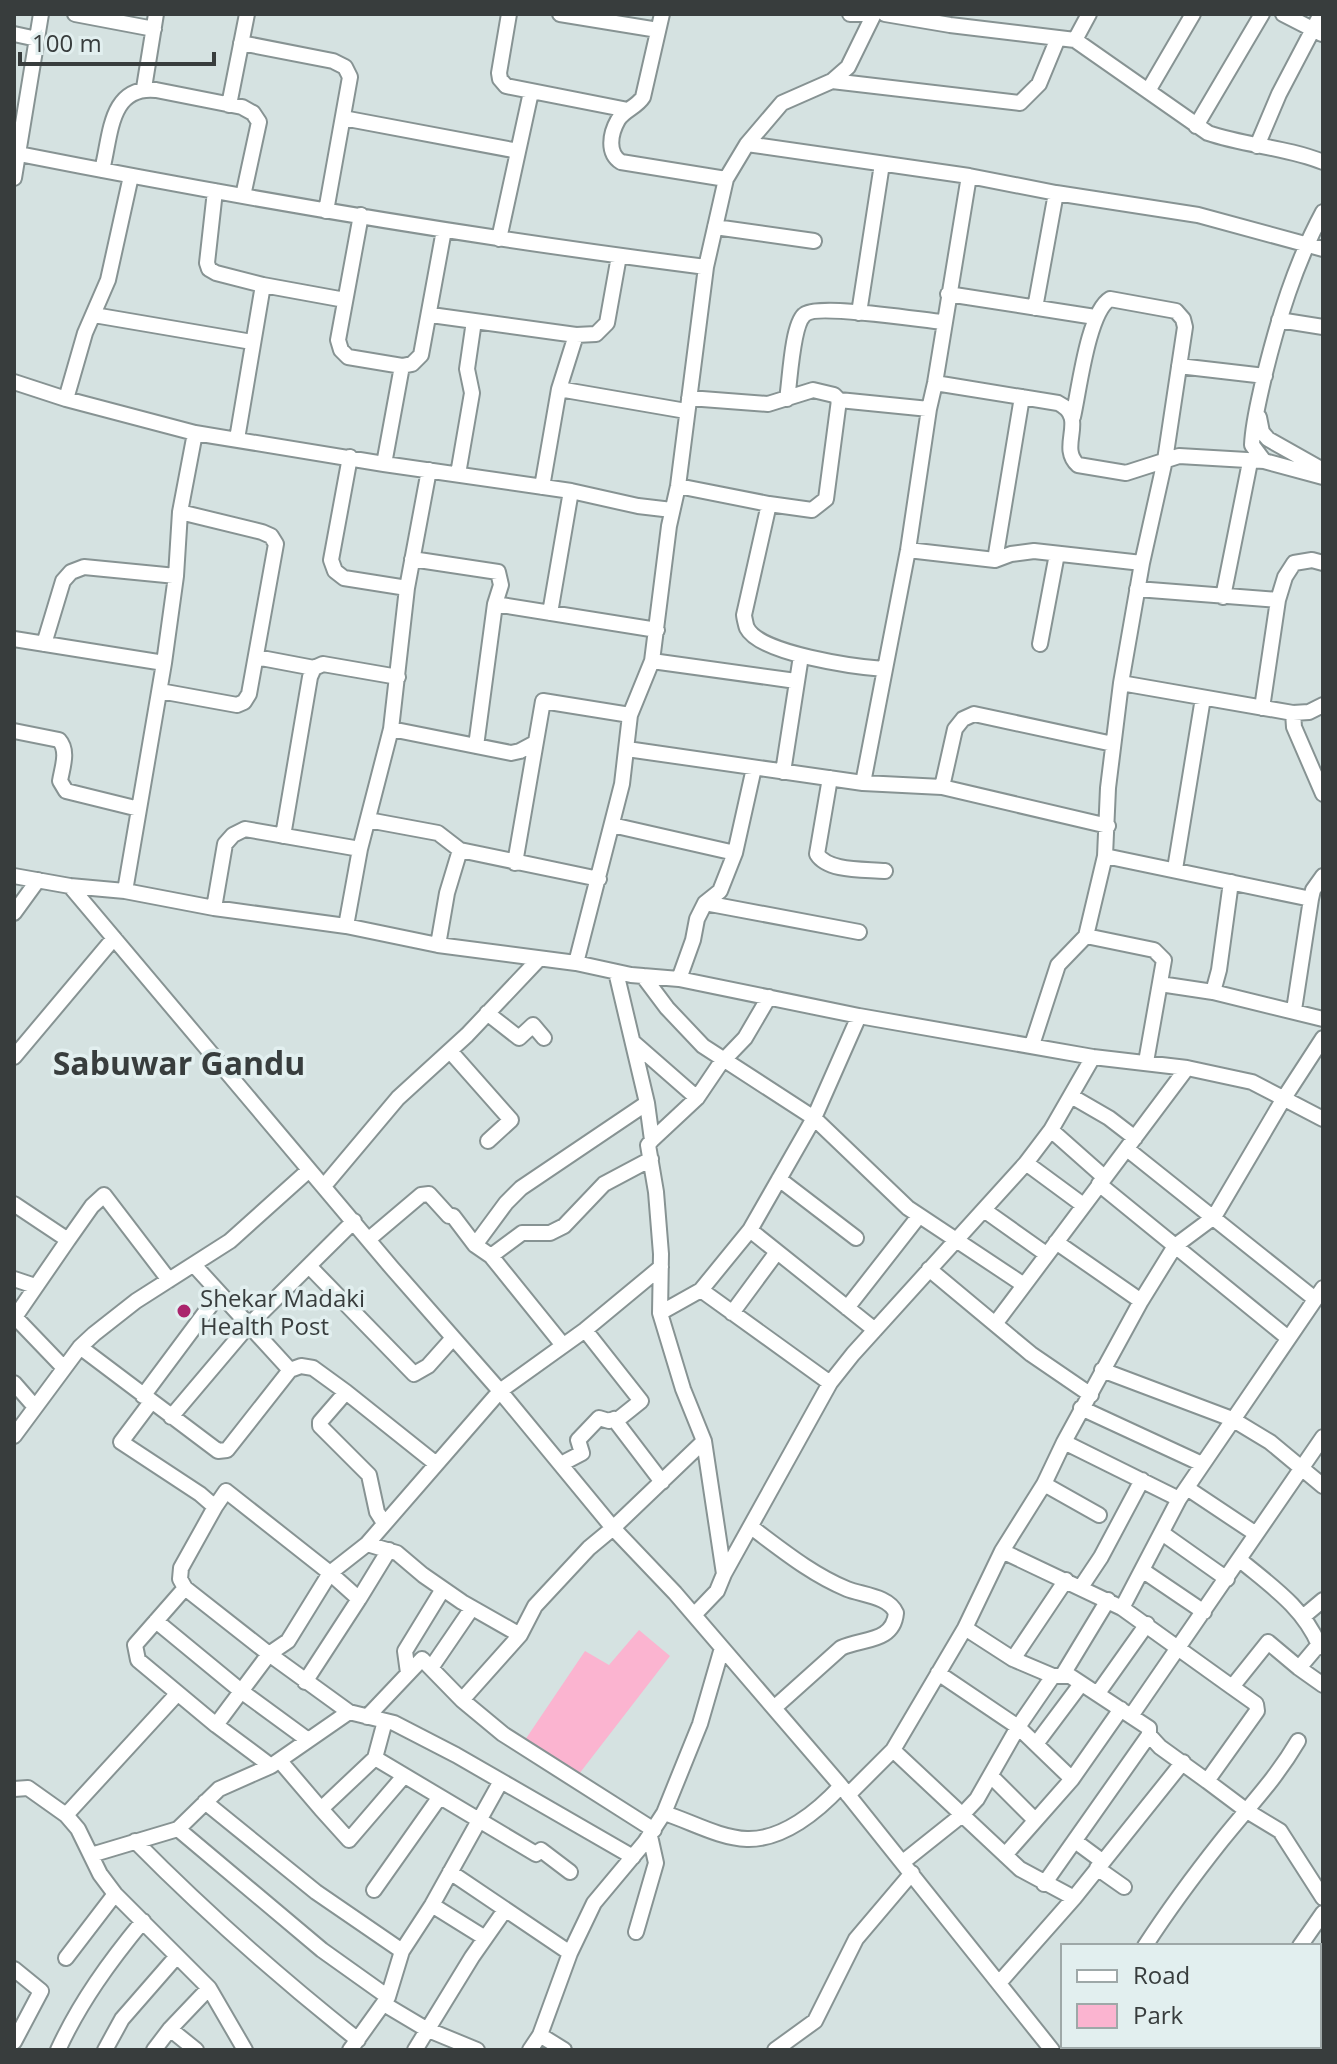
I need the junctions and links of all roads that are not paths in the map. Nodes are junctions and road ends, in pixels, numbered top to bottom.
1 (41, 14) edge
2 (75, 14) edge
3 (247, 14) edge
4 (509, 14) edge
5 (560, 14) edge
6 (662, 14) edge
7 (850, 14) edge
8 (867, 14) edge
9 (874, 14) edge
10 (885, 14) edge
11 (1089, 14) edge
12 (1193, 14) edge
13 (1262, 14) edge
14 (1283, 14) edge
15 (1321, 14) edge
16 (155, 21) edge
17 (658, 30) junction
18 (1319, 32) edge
19 (14, 34) edge
20 (1058, 38) junction
21 (37, 39) junction
22 (1075, 40) junction
23 (241, 43) junction
24 (832, 81) junction
25 (144, 88) junction
26 (1148, 91) junction
27 (531, 92) junction
28 (229, 105) junction
29 (628, 110) junction
30 (343, 118) junction
31 (18, 124) edge
32 (1196, 126) junction
33 (747, 144) junction
34 (1257, 146) junction
35 (518, 151) junction
36 (19, 154) junction
37 (1323, 162) edge
38 (882, 164) junction
39 (102, 170) junction
40 (131, 176) junction
41 (969, 176) junction
42 (14, 178) edge
43 (726, 179) junction
44 (215, 191) junction
45 (1056, 193) junction
46 (243, 196) junction
47 (326, 211) junction
48 (1323, 212) edge
49 (361, 215) junction
50 (715, 227) junction
51 (444, 230) junction
52 (499, 239) junction
53 (814, 241) dead end
54 (1306, 246) junction
55 (1323, 249) edge
56 (619, 256) junction
57 (706, 267) junction
58 (263, 285) junction
59 (948, 294) junction
60 (345, 300) junction
61 (1035, 308) junction
62 (859, 313) junction
63 (94, 315) junction
64 (431, 315) junction
65 (1095, 317) junction
66 (1279, 320) junction
67 (474, 321) junction
68 (943, 322) junction
69 (1323, 327) edge
70 (576, 335) junction
71 (252, 342) junction
72 (402, 366) junction
73 (1179, 366) junction
74 (1265, 376) junction
75 (14, 382) edge
76 (935, 383) junction
77 (559, 389) junction
78 (1022, 397) junction
79 (66, 399) junction
80 (787, 399) junction
81 (839, 400) junction
82 (1259, 402) junction
83 (688, 405) junction
84 (929, 409) junction
85 (1073, 417) junction
86 (195, 433) junction
87 (237, 439) junction
88 (350, 457) junction
89 (1165, 460) junction
90 (1257, 462) junction
91 (384, 464) junction
92 (429, 470) junction
93 (1323, 470) edge
94 (458, 474) junction
95 (1323, 477) edge
96 (678, 486) junction
97 (542, 487) junction
98 (571, 491) junction
99 (769, 504) junction
100 (672, 510) junction
101 (180, 512) junction
102 (908, 550) junction
103 (1057, 554) junction
104 (412, 559) junction
105 (995, 560) junction
106 (1142, 563) junction
107 (1323, 563) edge
108 (176, 576) junction
109 (407, 588) junction
110 (1137, 589) junction
111 (1223, 597) junction
112 (1278, 600) junction
113 (495, 604) junction
114 (550, 613) junction
115 (657, 630) junction
116 (14, 639) edge
117 (44, 644) junction
118 (1040, 644) dead end
119 (801, 656) junction
120 (256, 657) junction
121 (652, 661) junction
122 (164, 663) junction
123 (314, 668) junction
124 (884, 669) junction
125 (398, 677) junction
126 (796, 681) junction
127 (1121, 683) junction
128 (160, 691) junction
129 (1203, 698) junction
130 (1323, 705) edge
131 (1262, 708) junction
132 (1293, 713) junction
133 (630, 715) junction
134 (391, 729) junction
135 (14, 731) edge
136 (535, 743) junction
137 (1113, 744) junction
138 (476, 746) junction
139 (627, 749) junction
140 (754, 768) junction
141 (783, 772) junction
142 (830, 778) junction
143 (863, 783) junction
144 (942, 787) junction
145 (1323, 794) edge
146 (139, 809) junction
147 (368, 820) junction
148 (612, 825) junction
149 (1108, 826) junction
150 (283, 836) junction
151 (360, 849) junction
152 (460, 850) junction
153 (735, 853) junction
154 (1105, 856) junction
155 (515, 863) junction
156 (1175, 869) junction
157 (885, 871) dead end
158 (14, 876) edge
159 (1323, 876) edge
160 (599, 879) junction
161 (38, 880) junction
162 (1231, 882) junction
163 (70, 886) junction
164 (125, 891) junction
165 (1311, 899) junction
166 (705, 903) junction
167 (214, 908) junction
168 (14, 913) edge
169 (346, 926) junction
170 (859, 932) dead end
171 (1086, 936) junction
172 (114, 938) junction
173 (438, 945) junction
174 (539, 959) junction
175 (576, 963) junction
176 (616, 972) junction
177 (643, 976) junction
178 (679, 979) junction
179 (1160, 984) junction
180 (1213, 992) junction
181 (769, 997) junction
182 (1294, 1010) junction
183 (487, 1013) junction
184 (859, 1016) junction
185 (1323, 1019) edge
186 (544, 1038) dead end
187 (1323, 1038) edge
188 (633, 1042) junction
189 (1032, 1045) junction
190 (450, 1051) junction
191 (14, 1057) edge
192 (1093, 1057) junction
193 (724, 1061) junction
194 (1146, 1062) junction
195 (1187, 1068) junction
196 (1071, 1096) junction
197 (697, 1098) junction
198 (1284, 1098) junction
199 (647, 1103) junction
200 (814, 1118) junction
201 (1323, 1119) edge
202 (1051, 1130) junction
203 (652, 1140) junction
204 (488, 1141) dead end
205 (1131, 1144) junction
206 (651, 1159) junction
207 (1026, 1163) junction
208 (309, 1170) junction
209 (779, 1179) junction
210 (1102, 1180) junction
211 (324, 1186) junction
212 (14, 1204) edge
213 (1083, 1205) junction
214 (984, 1210) junction
215 (919, 1216) junction
216 (1214, 1217) junction
217 (354, 1221) junction
218 (750, 1230) junction
219 (856, 1238) dead end
220 (369, 1239) junction
221 (958, 1239) junction
222 (68, 1240) junction
223 (1056, 1242) junction
224 (475, 1245) junction
225 (1175, 1246) junction
226 (777, 1252) junction
227 (1046, 1254) junction
228 (491, 1256) junction
229 (194, 1265) junction
230 (309, 1266) junction
231 (661, 1267) junction
232 (929, 1269) junction
233 (14, 1279) edge
234 (169, 1280) junction
235 (1024, 1285) junction
236 (35, 1286) junction
237 (701, 1290) junction
238 (1319, 1293) edge
239 (219, 1294) junction
240 (1141, 1301) junction
241 (847, 1308) junction
242 (660, 1313) junction
243 (732, 1313) junction
244 (995, 1324) junction
245 (248, 1326) junction
246 (585, 1330) junction
247 (875, 1330) junction
248 (453, 1338) junction
249 (1288, 1338) junction
250 (562, 1344) junction
251 (80, 1347) junction
252 (64, 1368) junction
253 (290, 1370) junction
254 (1102, 1370) junction
255 (14, 1383) edge
256 (830, 1383) junction
257 (500, 1391) junction
258 (346, 1392) junction
259 (1091, 1395) junction
260 (147, 1399) junction
261 (35, 1407) junction
262 (1081, 1408) junction
263 (171, 1417) junction
264 (1232, 1419) junction
265 (616, 1421) junction
266 (14, 1436) edge
267 (1323, 1437) edge
268 (704, 1441) junction
269 (1064, 1442) junction
270 (435, 1463) junction
271 (561, 1464) junction
272 (1202, 1464) junction
273 (1301, 1468) junction
274 (1142, 1480) junction
275 (662, 1482) junction
276 (1044, 1484) junction
277 (1323, 1486) edge
278 (1183, 1494) junction
279 (215, 1507) junction
280 (1099, 1515) dead end
281 (384, 1523) junction
282 (751, 1527) junction
283 (613, 1528) junction
284 (1162, 1533) junction
285 (1256, 1534) junction
286 (367, 1544) junction
287 (389, 1550) junction
288 (1002, 1551) junction
289 (1240, 1560) junction
290 (1142, 1570) junction
291 (330, 1573) junction
292 (724, 1574) junction
293 (1227, 1579) junction
294 (1066, 1580) junction
295 (1081, 1587) junction
296 (185, 1588) junction
297 (443, 1589) junction
298 (359, 1599) junction
299 (1108, 1600) junction
300 (1323, 1600) edge
301 (472, 1608) junction
302 (1122, 1608) junction
303 (1204, 1612) junction
304 (694, 1615) junction
305 (1304, 1616) junction
306 (156, 1621) junction
307 (1147, 1624) junction
308 (965, 1628) junction
309 (520, 1635) junction
310 (1321, 1645) edge
311 (722, 1648) junction
312 (1180, 1648) junction
313 (269, 1654) junction
314 (1013, 1659) junction
315 (431, 1668) junction
316 (1299, 1668) junction
317 (408, 1673) junction
318 (938, 1673) junction
319 (1058, 1676) junction
320 (305, 1682) junction
321 (1081, 1684) junction
322 (1323, 1685) edge
323 (1232, 1687) junction
324 (241, 1691) junction
325 (1098, 1693) junction
326 (177, 1694) junction
327 (462, 1700) junction
328 (774, 1708) junction
329 (349, 1712) junction
330 (1126, 1713) junction
331 (367, 1717) junction
332 (385, 1721) junction
333 (216, 1725) junction
334 (1018, 1727) junction
335 (1149, 1735) junction
336 (308, 1740) junction
337 (1298, 1741) dead end
338 (1036, 1744) junction
339 (893, 1750) junction
340 (375, 1758) junction
341 (1183, 1762) junction
342 (275, 1763) junction
343 (404, 1776) junction
344 (991, 1776) junction
345 (1072, 1779) junction
346 (501, 1781) junction
347 (1207, 1781) junction
348 (14, 1789) edge
349 (845, 1791) junction
350 (439, 1798) junction
351 (205, 1802) junction
352 (321, 1809) junction
353 (1247, 1811) junction
354 (664, 1813) junction
355 (66, 1815) junction
356 (962, 1815) junction
357 (1035, 1820) junction
358 (478, 1821) junction
359 (178, 1829) junction
360 (652, 1833) junction
361 (135, 1841) junction
362 (1075, 1841) junction
363 (91, 1855) junction
364 (1005, 1855) junction
365 (633, 1857) junction
366 (1100, 1864) junction
367 (908, 1868) junction
368 (450, 1872) junction
369 (570, 1872) dead end
370 (1044, 1884) junction
371 (1124, 1887) dead end
372 (374, 1890) dead end
373 (115, 1894) junction
374 (1074, 1898) junction
375 (1323, 1898) edge
376 (432, 1905) junction
377 (505, 1910) junction
378 (1323, 1913) edge
379 (143, 1921) junction
380 (636, 1932) dead end
381 (485, 1938) junction
382 (1146, 1944) edge
383 (1301, 1944) edge
384 (402, 1951) junction
385 (570, 1953) junction
386 (177, 1956) junction
387 (66, 1958) dead end
388 (14, 1969) edge
389 (999, 1983) junction
390 (209, 1988) junction
391 (386, 2001) junction
392 (170, 2029) junction
393 (426, 2029) junction
394 (540, 2035) junction
395 (14, 2042) edge
396 (357, 2046) edge
397 (240, 2047) edge
398 (58, 2050) edge
399 (105, 2050) edge
400 (154, 2050) edge
401 (196, 2050) edge
402 (415, 2050) edge
403 (477, 2050) edge
404 (530, 2050) edge
405 (564, 2050) edge
406 (775, 2050) edge
407 (1055, 2050) edge

1 - 21 street
2 - 16 street
3 - 23 street
4 - 27 street
5 - 17 street
6 - 17 street
7 - 8 street
9 - 24 street
10 - 20 street
11 - 22 street
12 - 26 street
13 - 32 street
14 - 18 street
15 - 18 street
16 - 25 street
17 - 29 street
18 - 34 street
19 - 21 street
20 - 22 street
20 - 24 street
21 - 31 street
22 - 26 street
23 - 28 street
23 - 30 street
24 - 33 street
25 - 28 street
25 - 39 street
26 - 32 street
27 - 29 street
27 - 35 street
28 - 46 street
29 - 43 street
30 - 35 street
30 - 47 street
31 - 36 street
32 - 34 street
33 - 38 street
33 - 43 street
34 - 37 street
35 - 52 street
36 - 39 street
36 - 42 street
38 - 41 street
38 - 62 street
39 - 40 street
40 - 44 street
40 - 63 street
41 - 45 street
41 - 59 street
43 - 50 street
44 - 46 street
44 - 58 street
45 - 54 street
45 - 61 street
46 - 47 street
47 - 49 street
48 - 54 street
49 - 51 street
49 - 60 street
50 - 53 street
50 - 57 street
51 - 52 street
51 - 64 street
52 - 56 street
54 - 55 street
54 - 66 street
56 - 57 street
56 - 70 street
57 - 83 street
58 - 60 street
58 - 71 street
59 - 61 street
59 - 68 street
60 - 72 street
61 - 65 street
62 - 68 street
62 - 80 street
63 - 71 street
63 - 79 street
64 - 67 street
64 - 72 street
65 - 73 street
65 - 85 street
66 - 69 street
66 - 74 street
67 - 70 street
67 - 94 street
68 - 76 street
70 - 77 street
71 - 87 street
72 - 91 street
73 - 74 street
73 - 89 street
74 - 82 street
75 - 79 street
76 - 78 street
76 - 84 street
77 - 83 street
77 - 97 street
78 - 85 street
78 - 105 street
79 - 86 street
80 - 81 street
80 - 83 street
81 - 84 street
81 - 99 street
82 - 90 street
82 - 93 street
83 - 96 street
84 - 102 street
85 - 89 street
86 - 87 street
86 - 101 street
87 - 88 street
88 - 91 street
88 - 109 street
89 - 90 street
89 - 106 street
90 - 95 street
90 - 111 street
91 - 92 street
92 - 94 street
92 - 104 street
94 - 97 street
96 - 99 street
96 - 100 street
97 - 98 street
98 - 100 street
98 - 114 street
99 - 119 street
100 - 115 street
101 - 108 street
101 - 120 street
102 - 105 street
102 - 124 street
103 - 105 street
103 - 106 street
103 - 118 street
104 - 109 street
104 - 113 street
106 - 110 street
107 - 112 street
108 - 117 street
108 - 122 street
109 - 125 street
110 - 111 street
110 - 127 street
111 - 112 street
112 - 131 street
113 - 114 street
113 - 138 street
114 - 115 street
115 - 121 street
116 - 117 street
117 - 122 street
119 - 124 street
119 - 126 street
120 - 123 street
120 - 128 street
121 - 126 street
121 - 133 street
122 - 128 street
123 - 125 street
123 - 150 street
124 - 143 street
125 - 134 street
126 - 141 street
127 - 129 street
127 - 137 street
128 - 146 street
129 - 131 street
129 - 156 street
130 - 132 street
131 - 132 street
132 - 145 street
133 - 136 street
133 - 139 street
134 - 138 street
134 - 147 street
135 - 146 street
136 - 138 street
136 - 155 street
137 - 144 street
137 - 149 street
139 - 140 street
139 - 148 street
140 - 141 street
140 - 153 street
141 - 142 street
142 - 143 street
142 - 157 street
143 - 144 street
144 - 149 street
146 - 164 street
147 - 151 street
147 - 152 street
148 - 153 street
148 - 160 street
149 - 154 street
150 - 151 street
150 - 167 street
151 - 169 street
152 - 155 street
152 - 173 street
153 - 166 street
154 - 156 street
154 - 171 street
155 - 160 street
156 - 162 street
158 - 161 street
159 - 165 street
160 - 175 street
161 - 163 street
161 - 168 street
162 - 165 street
162 - 180 street
163 - 164 street
163 - 172 street
164 - 167 street
165 - 182 street
166 - 170 street
166 - 178 street
167 - 169 street
169 - 173 street
171 - 179 street
171 - 189 street
172 - 191 street
172 - 208 street
173 - 174 street
174 - 175 street
174 - 183 street
175 - 176 street
176 - 177 street
176 - 188 street
177 - 178 street
177 - 193 street
178 - 181 street
179 - 180 street
179 - 194 street
180 - 182 street
181 - 184 street
181 - 193 street
182 - 185 street
183 - 186 street
183 - 190 street
184 - 189 street
184 - 200 street
187 - 198 street
188 - 197 street
188 - 199 street
189 - 192 street
190 - 204 street
190 - 211 street
192 - 194 street
192 - 196 street
193 - 197 street
193 - 200 street
194 - 195 street
195 - 198 street
195 - 205 street
196 - 202 street
196 - 205 street
197 - 203 street
198 - 201 street
198 - 216 street
199 - 203 street
199 - 224 street
200 - 209 street
200 - 215 street
202 - 207 street
202 - 210 street
203 - 206 street
205 - 210 street
205 - 216 street
206 - 228 street
206 - 231 street
207 - 213 street
207 - 214 street
208 - 211 street
208 - 229 street
209 - 218 street
209 - 219 street
210 - 213 street
210 - 225 street
211 - 217 street
212 - 222 street
213 - 223 street
214 - 221 street
214 - 227 street
215 - 221 street
215 - 241 street
216 - 225 street
216 - 238 street
217 - 220 street
217 - 230 street
218 - 226 street
218 - 237 street
220 - 224 street
220 - 248 street
221 - 232 street
221 - 235 street
222 - 234 street
222 - 236 street
223 - 227 street
223 - 240 street
224 - 228 street
225 - 240 street
225 - 249 street
226 - 241 street
226 - 243 street
227 - 235 street
228 - 250 street
229 - 234 street
229 - 239 street
230 - 245 street
230 - 248 street
231 - 242 street
231 - 246 street
232 - 244 street
232 - 247 street
233 - 236 street
234 - 251 street
235 - 244 street
236 - 252 street
237 - 242 street
237 - 243 street
238 - 249 street
239 - 245 street
239 - 260 street
240 - 254 street
241 - 247 street
242 - 268 street
243 - 256 street
244 - 259 street
245 - 253 street
245 - 263 street
246 - 250 street
246 - 265 street
247 - 256 street
248 - 257 street
249 - 264 street
250 - 257 street
251 - 252 street
251 - 260 street
252 - 261 street
253 - 258 street
253 - 263 street
254 - 259 street
254 - 264 street
255 - 261 street
256 - 282 street
257 - 270 street
257 - 271 street
258 - 270 street
258 - 281 street
259 - 262 street
260 - 263 street
260 - 279 street
261 - 266 street
262 - 269 street
262 - 272 street
264 - 272 street
264 - 273 street
265 - 271 street
265 - 275 street
267 - 273 street
268 - 275 street
268 - 292 street
269 - 274 street
269 - 276 street
270 - 281 street
271 - 283 street
272 - 278 street
273 - 277 street
273 - 285 street
274 - 278 street
274 - 295 street
275 - 283 street
276 - 280 street
276 - 288 street
278 - 284 street
278 - 285 street
279 - 291 street
279 - 296 street
281 - 286 street
282 - 292 street
282 - 328 street
283 - 304 street
283 - 309 street
284 - 290 street
284 - 293 street
285 - 289 street
286 - 287 street
286 - 291 street
287 - 297 street
287 - 298 street
288 - 294 street
288 - 308 street
289 - 293 street
289 - 305 street
290 - 302 street
290 - 303 street
291 - 298 street
291 - 313 street
292 - 304 street
293 - 303 street
294 - 295 street
294 - 314 street
295 - 299 street
296 - 306 street
296 - 313 street
297 - 301 street
297 - 317 street
298 - 320 street
299 - 302 street
299 - 319 street
300 - 305 street
301 - 309 street
301 - 315 street
302 - 307 street
303 - 312 street
304 - 311 street
305 - 310 street
306 - 324 street
306 - 326 street
307 - 312 street
307 - 325 street
308 - 314 street
308 - 318 street
309 - 327 street
310 - 316 street
311 - 328 street
311 - 354 street
312 - 323 street
312 - 330 street
313 - 320 street
313 - 324 street
314 - 319 street
315 - 317 street
315 - 327 street
316 - 322 street
316 - 323 street
317 - 331 street
318 - 334 street
318 - 339 street
319 - 321 street
319 - 334 street
320 - 329 street
321 - 325 street
321 - 338 street
323 - 347 street
324 - 333 street
324 - 336 street
325 - 330 street
326 - 333 street
326 - 355 street
327 - 360 street
328 - 349 street
329 - 331 street
329 - 336 street
330 - 335 street
330 - 345 street
331 - 332 street
332 - 340 street
332 - 346 street
333 - 342 street
334 - 338 street
334 - 344 street
335 - 341 street
335 - 362 street
336 - 342 street
337 - 353 street
338 - 345 street
339 - 349 street
339 - 356 street
340 - 343 street
340 - 352 street
341 - 347 street
341 - 366 street
342 - 351 street
342 - 352 street
343 - 350 street
343 - 352 street
344 - 356 street
344 - 357 street
345 - 357 street
346 - 358 street
346 - 365 street
347 - 353 street
348 - 355 street
349 - 354 street
349 - 367 street
350 - 358 street
350 - 372 street
351 - 359 street
351 - 384 street
353 - 375 street
353 - 382 street
354 - 360 street
355 - 363 street
356 - 364 street
356 - 367 street
357 - 364 street
358 - 368 street
358 - 369 street
359 - 361 street
359 - 391 street
360 - 365 street
360 - 380 street
361 - 363 street
361 - 396 street
362 - 366 street
362 - 370 street
363 - 373 street
364 - 370 street
365 - 385 street
366 - 371 street
366 - 374 street
367 - 389 street
367 - 406 street
368 - 376 street
368 - 377 street
370 - 374 street
373 - 379 street
373 - 387 street
374 - 389 street
376 - 381 street
376 - 384 street
377 - 381 street
377 - 385 street
378 - 383 street
379 - 386 street
379 - 398 street
381 - 393 street
384 - 391 street
385 - 394 street
386 - 390 street
386 - 399 street
388 - 395 street
389 - 407 street
390 - 392 street
390 - 397 street
391 - 393 street
391 - 396 street
392 - 400 street
392 - 401 street
393 - 402 street
393 - 403 street
394 - 404 street
394 - 405 street

